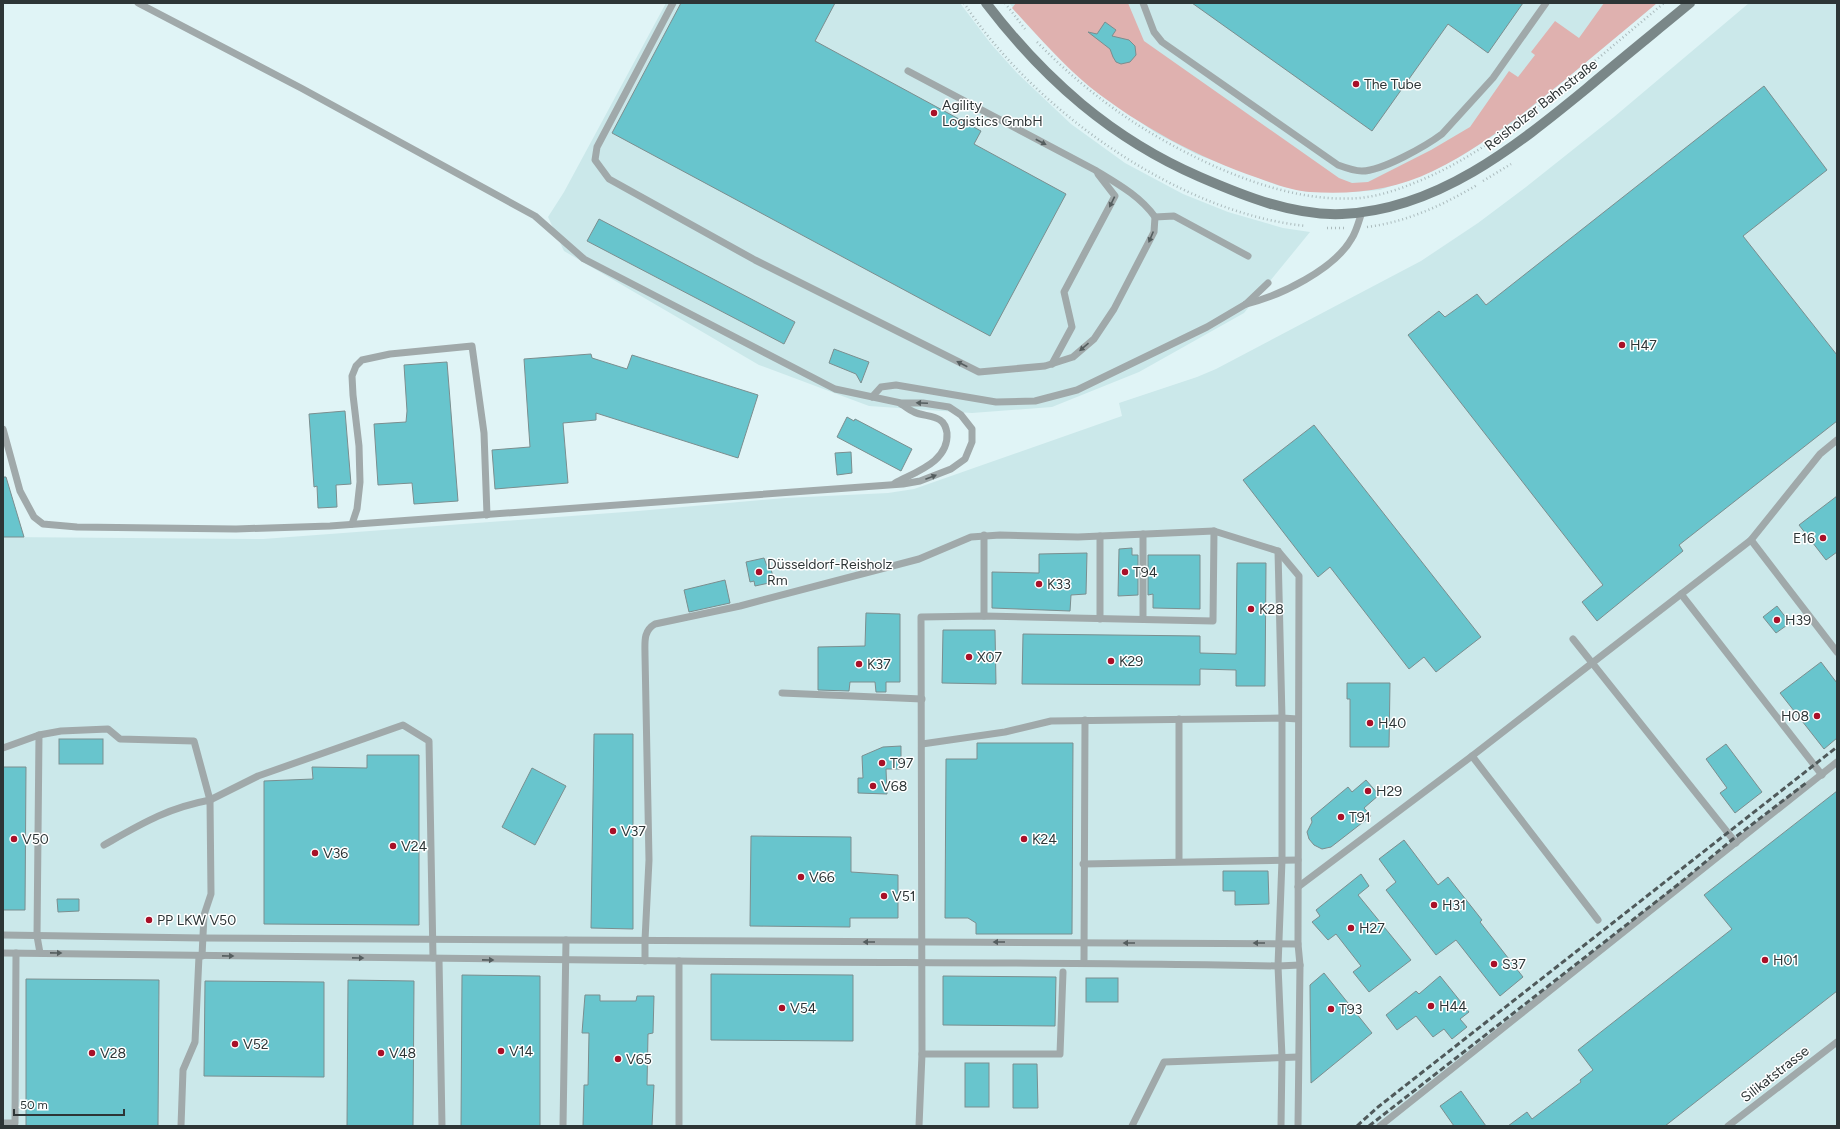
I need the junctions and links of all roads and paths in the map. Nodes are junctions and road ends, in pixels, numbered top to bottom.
1 (138, 3) edge
2 (673, 3) edge
3 (964, 3) edge
4 (986, 3) edge
5 (1005, 3) edge
6 (1143, 3) edge
7 (1546, 3) edge
8 (1664, 3) edge
9 (1690, 3) edge
10 (1030, 34) dead end
11 (1034, 40) dead end
12 (908, 71) dead end
13 (1525, 118) dead end
14 (1095, 170) junction
15 (1233, 174) dead end
16 (1362, 212) junction
17 (1155, 217) junction
18 (1310, 226) dead end
19 (1248, 256) dead end
20 (1268, 282) dead end
21 (1246, 304) junction
22 (1052, 364) junction
23 (872, 397) junction
24 (901, 403) junction
25 (3, 429) edge
26 (1837, 440) edge
27 (893, 484) junction
28 (487, 515) junction
29 (352, 524) junction
30 (1214, 531) junction
31 (1143, 534) junction
32 (984, 535) junction
33 (1100, 536) junction
34 (1751, 540) junction
35 (1278, 551) junction
36 (1681, 594) junction
37 (984, 616) junction
38 (1100, 619) junction
39 (1143, 619) junction
40 (1573, 639) dead end
41 (1837, 652) edge
42 (1593, 663) junction
43 (782, 693) dead end
44 (922, 699) junction
45 (1282, 718) junction
46 (1179, 719) junction
47 (1298, 719) junction
48 (1085, 720) junction
49 (39, 735) junction
50 (922, 744) junction
51 (3, 748) edge
52 (1472, 756) junction
53 (1837, 762) edge
54 (1822, 775) junction
55 (210, 800) junction
56 (1736, 843) junction
57 (104, 845) dead end
58 (1282, 860) junction
59 (1298, 860) junction
60 (1179, 861) junction
61 (1083, 864) junction
62 (1298, 887) junction
63 (1598, 920) dead end
64 (3, 935) edge
65 (37, 936) junction
66 (202, 938) junction
67 (433, 939) junction
68 (566, 940) junction
69 (645, 940) junction
70 (922, 942) junction
71 (1084, 943) junction
72 (1279, 944) junction
73 (1298, 944) junction
74 (3, 953) edge
75 (16, 953) junction
76 (40, 953) junction
77 (201, 956) junction
78 (436, 959) junction
79 (565, 961) junction
80 (645, 961) junction
81 (679, 962) junction
82 (1084, 962) junction
83 (921, 963) junction
84 (1300, 965) junction
85 (1278, 966) junction
86 (1063, 972) dead end
87 (1837, 1042) edge
88 (922, 1054) junction
89 (1282, 1057) junction
90 (1298, 1057) junction
91 (3, 1123) edge
92 (181, 1126) edge
93 (442, 1126) edge
94 (562, 1126) edge
95 (679, 1126) edge
96 (919, 1126) edge
97 (1132, 1126) edge
98 (1281, 1126) edge
99 (1298, 1126) edge
100 (1380, 1126) edge
101 (1728, 1126) edge

1 - 23 lane
22 -> 2 lane
3 - 18 path
4 - 16 main road, Reisholzer Bahnstraße
5 - 10 path
6 - 7 lane
8 - 13 path
9 - 16 main road, Reisholzer Bahnstraße
11 - 15 path
12 -> 14 lane
14 - 17 lane
14 -> 22 lane
16 - 21 lane
17 - 19 lane
17 -> 22 lane
20 - 21 lane
21 - 23 lane
23 - 24 lane
24 - 27 lane
27 -> 24 lane
25 - 29 lane
26 - 34 lane
27 - 28 lane
28 - 29 lane
28 - 29 lane
30 - 31 lane
30 - 35 lane
30 - 39 lane
31 - 33 lane
31 - 39 lane
32 - 33 lane
32 - 37 lane
32 - 69 lane
33 - 38 lane
34 - 36 lane
34 - 41 lane
35 - 45 lane
35 - 47 lane
36 - 42 lane
36 - 54 lane
37 - 38 lane
37 - 44 lane
38 - 39 lane
40 - 42 lane
42 - 52 lane
42 - 56 lane
43 - 44 lane
44 - 50 lane
45 - 46 lane
45 - 47 lane
45 - 58 lane
46 - 48 lane
46 - 60 lane
47 - 59 lane
48 - 50 lane
48 - 61 lane
49 - 51 lane
49 - 55 lane
49 - 65 lane
50 - 70 lane
52 - 62 lane
52 - 63 lane
53 - 54 lane
54 - 56 lane
55 - 57 lane
55 - 66 lane
55 - 67 lane
56 - 100 lane
58 - 59 lane
58 - 60 lane
58 - 72 lane
59 - 62 lane
60 - 61 lane
61 - 71 lane
62 - 73 lane
64 - 65 lane
65 - 66 lane
65 - 76 lane
66 - 67 lane
66 - 77 lane
67 - 68 lane
67 - 78 lane
68 - 69 lane
68 - 79 lane
70 -> 69 lane
69 - 80 lane
71 -> 70 lane
70 - 83 lane
72 -> 71 lane
71 - 82 lane
72 - 73 lane
72 - 85 lane
73 - 84 lane
74 - 75 lane
75 - 76 lane
75 - 91 lane
76 -> 77 lane
77 -> 78 lane
77 - 92 lane
78 -> 79 lane
78 - 93 lane
79 - 80 lane
79 - 94 lane
80 - 81 lane
81 - 83 lane
81 - 95 lane
82 - 83 lane
82 - 85 lane
83 - 88 lane
84 - 85 lane
84 - 90 lane
85 - 89 lane
86 - 88 lane
87 - 101 lane, Silikatstrasse
88 - 96 lane
89 - 90 lane
89 - 97 lane
89 - 98 lane
90 - 99 lane

